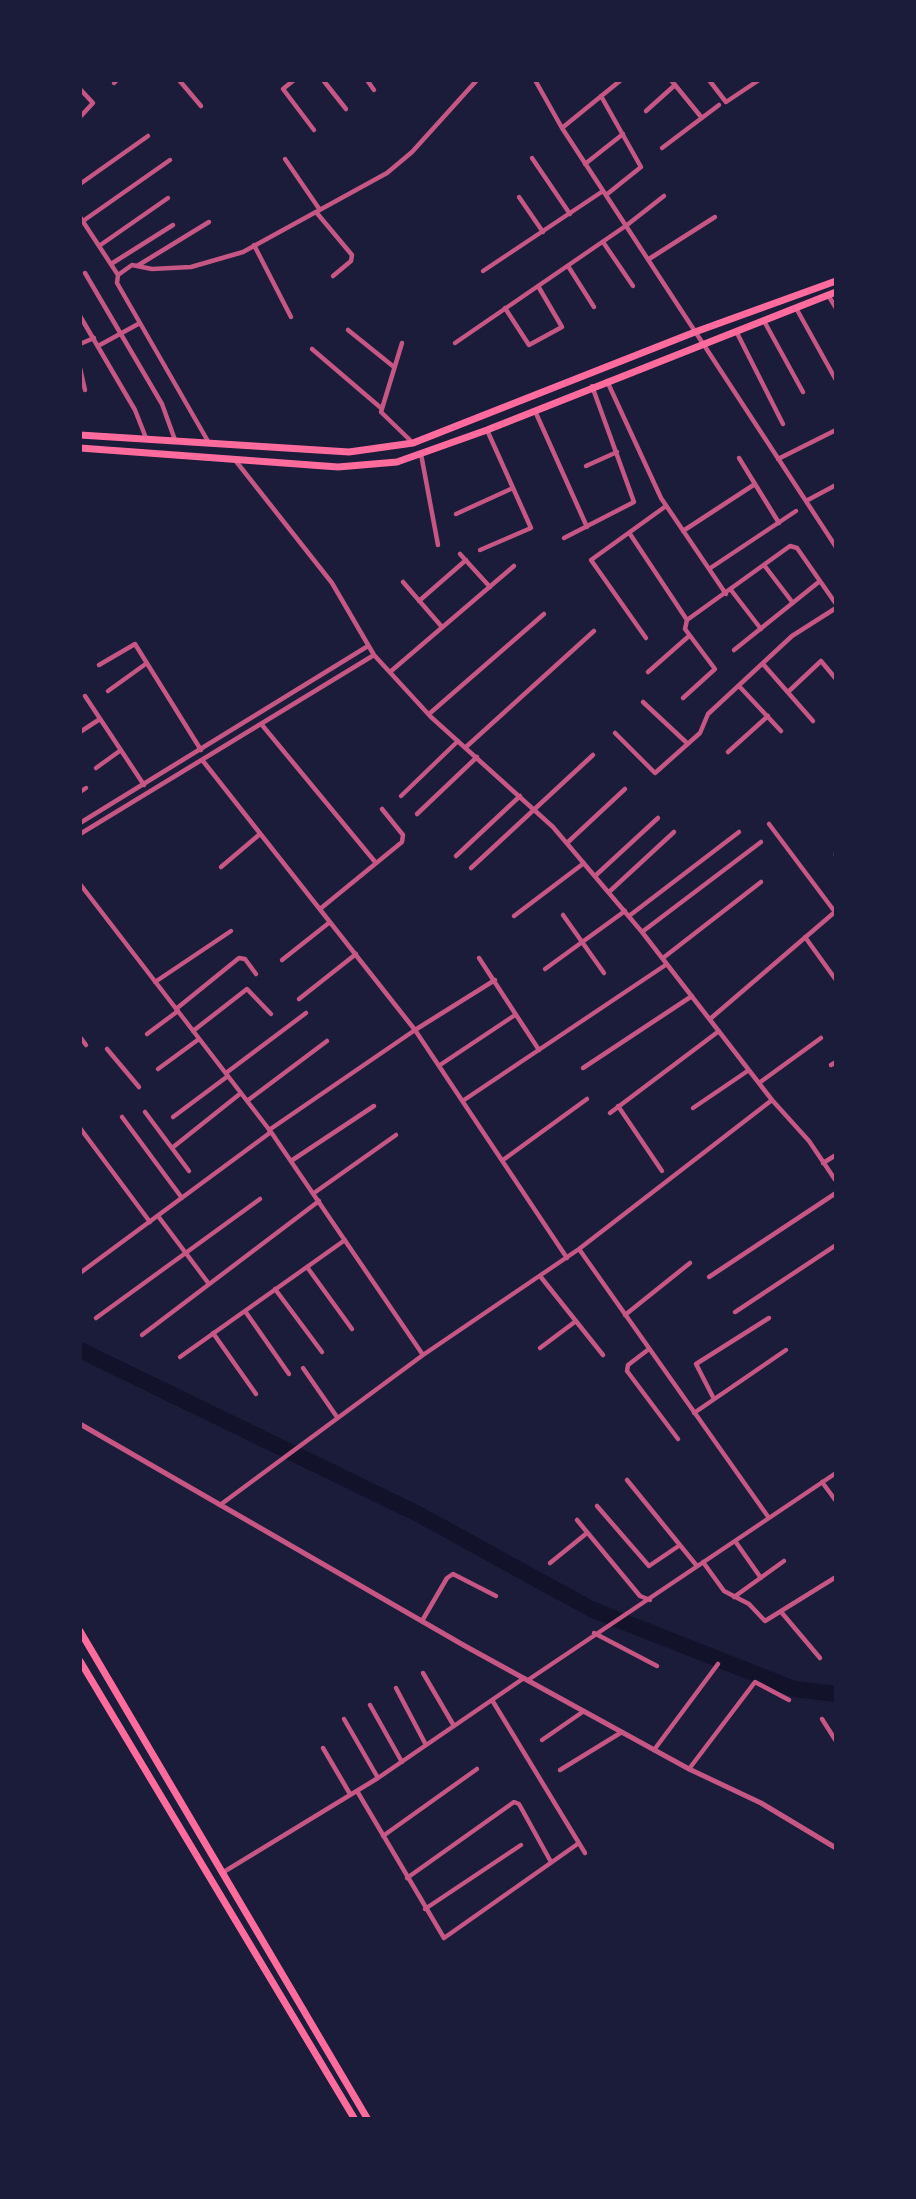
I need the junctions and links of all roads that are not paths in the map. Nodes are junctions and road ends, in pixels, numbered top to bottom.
1 (179, 80) edge
2 (294, 80) edge
3 (323, 80) edge
4 (367, 80) edge
5 (477, 80) edge
6 (534, 80) edge
7 (621, 80) edge
8 (709, 80) edge
9 (759, 80) edge
10 (673, 83) edge
11 (80, 89) edge
12 (374, 90) dead end
13 (601, 96) junction
14 (719, 105) dead end
15 (201, 106) dead end
16 (346, 109) dead end
17 (646, 111) dead end
18 (80, 117) edge
19 (702, 118) junction
20 (562, 128) junction
21 (314, 130) dead end
22 (623, 134) junction
23 (148, 136) dead end
24 (662, 148) dead end
25 (532, 158) dead end
26 (285, 159) dead end
27 (170, 160) dead end
28 (585, 164) junction
29 (80, 184) edge
30 (604, 193) junction
31 (664, 196) dead end
32 (519, 197) dead end
33 (168, 198) dead end
34 (318, 211) junction
35 (570, 214) junction
36 (715, 217) dead end
37 (82, 219) edge
38 (209, 222) dead end
39 (173, 225) dead end
40 (627, 225) junction
41 (542, 232) junction
42 (603, 242) junction
43 (99, 246) junction
44 (254, 246) junction
45 (649, 259) junction
46 (111, 264) junction
47 (136, 265) junction
48 (568, 266) junction
49 (483, 271) dead end
50 (85, 273) dead end
51 (118, 275) junction
52 (333, 276) dead end
53 (835, 281) edge
54 (538, 286) junction
55 (633, 286) dead end
56 (832, 294) edge
57 (594, 307) dead end
58 (505, 308) junction
59 (796, 308) junction
60 (835, 309) edge
61 (80, 316) edge
62 (291, 317) dead end
63 (764, 321) junction
64 (140, 323) junction
65 (348, 331) dead end
66 (695, 331) junction
67 (736, 331) junction
68 (121, 335) junction
69 (94, 338) junction
70 (402, 343) dead end
71 (455, 343) dead end
72 (80, 344) edge
73 (703, 344) junction
74 (98, 346) junction
75 (312, 349) dead end
76 (394, 367) junction
77 (80, 368) edge
78 (607, 380) junction
79 (835, 380) edge
80 (592, 386) junction
81 (85, 390) dead end
82 (803, 392) dead end
83 (381, 408) junction
84 (535, 411) junction
85 (783, 424) dead end
86 (487, 430) junction
87 (835, 430) edge
88 (80, 435) edge
89 (146, 438) junction
90 (175, 440) junction
91 (209, 443) junction
92 (413, 443) junction
93 (80, 448) edge
94 (617, 452) junction
95 (421, 454) junction
96 (739, 458) dead end
97 (234, 459) junction
98 (778, 459) junction
99 (586, 466) dead end
100 (755, 484) junction
101 (835, 485) edge
102 (513, 488) junction
103 (806, 501) junction
104 (666, 506) junction
105 (796, 511) dead end
106 (456, 514) dead end
107 (779, 523) junction
108 (587, 527) junction
109 (683, 531) junction
110 (630, 534) junction
111 (564, 538) dead end
112 (438, 545) dead end
113 (835, 547) edge
114 (480, 550) dead end
115 (460, 554) dead end
116 (466, 560) junction
117 (764, 565) junction
118 (514, 566) dead end
119 (709, 569) junction
120 (820, 581) junction
121 (402, 582) dead end
122 (489, 587) junction
123 (732, 590) junction
124 (726, 594) junction
125 (419, 601) junction
126 (793, 603) junction
127 (835, 606) edge
128 (544, 614) dead end
129 (687, 620) junction
130 (442, 627) junction
131 (761, 629) junction
132 (594, 631) dead end
133 (689, 636) junction
134 (646, 638) dead end
135 (368, 646) junction
136 (734, 650) dead end
137 (374, 655) junction
138 (147, 663) junction
139 (762, 664) junction
140 (99, 665) dead end
141 (390, 672) junction
142 (648, 672) dead end
143 (835, 679) edge
144 (738, 686) junction
145 (108, 691) dead end
146 (788, 692) junction
147 (85, 696) dead end
148 (683, 698) dead end
149 (643, 702) dead end
150 (429, 714) junction
151 (768, 716) junction
152 (100, 719) junction
153 (813, 721) dead end
154 (262, 725) junction
155 (781, 731) dead end
156 (80, 732) edge
157 (615, 733) dead end
158 (458, 741) junction
159 (688, 744) junction
160 (466, 747) junction
161 (121, 750) junction
162 (201, 750) junction
163 (728, 752) dead end
164 (593, 755) dead end
165 (477, 758) junction
166 (203, 761) junction
167 (96, 768) dead end
168 (144, 785) junction
169 (625, 789) dead end
170 (401, 796) dead end
171 (520, 796) junction
172 (535, 808) junction
173 (382, 809) dead end
174 (417, 814) dead end
175 (658, 818) dead end
176 (80, 823) edge
177 (769, 824) dead end
178 (674, 832) dead end
179 (739, 832) dead end
180 (80, 834) edge
181 (260, 834) junction
182 (761, 842) dead end
183 (567, 843) junction
184 (456, 856) dead end
185 (376, 863) junction
186 (584, 863) junction
187 (221, 867) dead end
188 (471, 868) dead end
189 (595, 876) junction
190 (761, 882) dead end
191 (80, 884) edge
192 (609, 892) junction
193 (320, 909) junction
194 (835, 912) edge
195 (627, 914) junction
196 (563, 915) dead end
197 (513, 916) dead end
198 (330, 922) junction
199 (231, 931) dead end
200 (642, 932) junction
201 (805, 937) junction
202 (583, 943) junction
203 (356, 954) junction
204 (479, 958) dead end
205 (663, 958) junction
206 (282, 961) dead end
207 (667, 964) junction
208 (545, 969) dead end
209 (604, 973) dead end
210 (256, 974) dead end
211 (495, 980) junction
212 (835, 980) edge
213 (155, 982) junction
214 (692, 996) junction
215 (299, 999) dead end
216 (177, 1010) junction
217 (306, 1013) dead end
218 (271, 1014) dead end
219 (515, 1015) junction
220 (710, 1019) junction
221 (415, 1030) junction
222 (193, 1031) junction
223 (719, 1031) junction
224 (147, 1034) dead end
225 (80, 1037) edge
226 (821, 1038) dead end
227 (199, 1039) junction
228 (327, 1041) dead end
229 (86, 1045) dead end
230 (107, 1049) dead end
231 (539, 1050) junction
232 (440, 1065) junction
233 (583, 1068) dead end
234 (158, 1069) dead end
235 (749, 1070) junction
236 (227, 1075) junction
237 (759, 1083) junction
238 (139, 1087) dead end
239 (241, 1093) junction
240 (587, 1099) dead end
241 (464, 1100) junction
242 (772, 1100) junction
243 (247, 1101) junction
244 (374, 1106) dead end
245 (618, 1106) junction
246 (693, 1108) dead end
247 (145, 1112) dead end
248 (610, 1113) dead end
249 (122, 1117) dead end
250 (173, 1118) dead end
251 (80, 1128) edge
252 (270, 1131) junction
253 (396, 1135) dead end
254 (172, 1148) junction
255 (835, 1155) edge
256 (503, 1160) junction
257 (291, 1161) junction
258 (823, 1163) junction
259 (189, 1171) dead end
260 (662, 1171) dead end
261 (835, 1181) edge
262 (314, 1193) junction
263 (835, 1193) edge
264 (182, 1198) junction
265 (260, 1199) dead end
266 (319, 1202) junction
267 (158, 1216) junction
268 (150, 1222) junction
269 (345, 1240) junction
270 (835, 1245) edge
271 (579, 1250) junction
272 (186, 1253) junction
273 (567, 1258) junction
274 (690, 1263) dead end
275 (307, 1267) junction
276 (80, 1273) edge
277 (540, 1276) junction
278 (709, 1277) dead end
279 (209, 1284) junction
280 (275, 1289) junction
281 (244, 1311) junction
282 (735, 1312) dead end
283 (625, 1315) junction
284 (96, 1318) dead end
285 (769, 1318) dead end
286 (576, 1321) junction
287 (352, 1329) dead end
288 (213, 1333) junction
289 (142, 1335) dead end
290 (540, 1348) dead end
291 (649, 1349) junction
292 (786, 1350) dead end
293 (323, 1352) dead end
294 (423, 1355) junction
295 (603, 1355) dead end
296 (180, 1357) dead end
297 (303, 1368) dead end
298 (289, 1374) dead end
299 (256, 1394) dead end
300 (714, 1399) junction
301 (694, 1413) junction
302 (337, 1417) junction
303 (80, 1424) edge
304 (678, 1439) dead end
305 (835, 1473) edge
306 (627, 1480) dead end
307 (822, 1482) junction
308 (835, 1501) edge
309 (219, 1505) junction
310 (597, 1506) dead end
311 (769, 1518) junction
312 (577, 1520) dead end
313 (587, 1533) junction
314 (735, 1541) junction
315 (680, 1545) junction
316 (784, 1561) dead end
317 (703, 1562) junction
318 (550, 1563) dead end
319 (697, 1566) junction
320 (835, 1577) edge
321 (761, 1578) junction
322 (496, 1597) dead end
323 (734, 1597) junction
324 (649, 1601) junction
325 (782, 1612) junction
326 (422, 1621) junction
327 (80, 1631) edge
328 (594, 1633) junction
329 (820, 1658) dead end
330 (80, 1661) edge
331 (718, 1664) dead end
332 (657, 1666) dead end
333 (423, 1673) dead end
334 (526, 1679) junction
335 (396, 1688) dead end
336 (492, 1700) junction
337 (789, 1700) dead end
338 (370, 1705) dead end
339 (584, 1712) junction
340 (344, 1719) dead end
341 (822, 1719) dead end
342 (454, 1726) junction
343 (139, 1732) junction
344 (622, 1732) junction
345 (127, 1740) junction
346 (542, 1740) dead end
347 (835, 1741) edge
348 (426, 1745) junction
349 (323, 1748) dead end
350 (654, 1750) junction
351 (402, 1762) junction
352 (477, 1769) dead end
353 (689, 1769) junction
354 (560, 1770) dead end
355 (378, 1778) junction
356 (357, 1791) junction
357 (351, 1794) junction
358 (383, 1836) junction
359 (579, 1843) junction
360 (522, 1845) dead end
361 (835, 1848) edge
362 (585, 1853) dead end
363 (551, 1863) junction
364 (221, 1874) junction
365 (407, 1878) junction
366 (425, 1909) junction
367 (355, 2119) edge
368 (367, 2119) edge

1 - 15 street
2 - 21 street
3 - 16 street
4 - 12 street
5 - 34 street
6 - 20 street
7 - 13 street
8 - 9 street
10 - 17 street
10 - 19 street
11 - 18 street
13 - 20 street
13 - 22 street
14 - 19 street
19 - 24 street
20 - 28 street
22 - 28 street
22 - 30 street
23 - 29 street
25 - 35 street
26 - 34 street
27 - 37 street
28 - 30 street
30 - 35 street
30 - 40 street
31 - 40 street
32 - 41 street
33 - 43 street
34 - 44 street
34 - 52 street
35 - 41 street
36 - 45 street
37 - 43 street
38 - 47 street
39 - 46 street
40 - 42 street
40 - 45 street
41 - 49 street
42 - 48 street
42 - 55 street
43 - 46 street
44 - 47 street
44 - 62 street
45 - 66 street
46 - 51 street
47 - 51 street
48 - 54 street
48 - 57 street
50 - 68 street
51 - 64 street
53 - 66 main road
54 - 58 street
54 - 58 street
56 - 59 main road
56 - 60 street
58 - 71 street
59 - 63 main road
59 - 79 street
61 - 69 street
63 - 67 main road
63 - 82 street
64 - 68 street
64 - 91 street
65 - 76 street
66 - 73 street
66 - 92 main road
67 - 73 main road
67 - 85 street
68 - 74 street
68 - 90 street
69 - 72 street
69 - 74 street
70 - 76 street
73 - 78 main road
73 - 98 street
74 - 89 street
75 - 83 street
76 - 83 street
77 - 81 street
78 - 80 main road
78 - 104 street
80 - 84 main road
80 - 94 street
83 - 92 street
84 - 86 main road
84 - 108 street
86 - 95 main road
86 - 102 street
87 - 98 street
88 - 89 main road
89 - 90 main road
90 - 91 main road
91 - 92 main road
93 - 97 main road
94 - 99 street
94 - 108 street
95 - 97 main road
95 - 112 street
96 - 100 street
97 - 135 street
98 - 103 street
100 - 107 street
100 - 109 street
101 - 103 street
102 - 106 street
102 - 114 street
103 - 113 street
104 - 109 street
104 - 110 street
105 - 107 street
107 - 119 street
108 - 111 street
109 - 119 street
110 - 129 street
110 - 134 street
115 - 116 street
116 - 122 street
116 - 125 street
117 - 120 street
117 - 123 street
117 - 126 street
118 - 122 street
119 - 124 street
120 - 126 street
120 - 127 street
121 - 125 street
122 - 130 street
123 - 124 street
123 - 131 street
124 - 129 street
125 - 130 street
126 - 131 street
127 - 139 street
128 - 150 street
129 - 133 street
130 - 141 street
131 - 136 street
132 - 160 street
133 - 142 street
133 - 148 street
135 - 137 street
135 - 162 street
137 - 141 street
137 - 154 street
138 - 140 street
138 - 145 street
138 - 162 street
139 - 144 street
139 - 146 street
141 - 150 street
143 - 146 street
144 - 151 street
144 - 159 street
146 - 153 street
147 - 152 street
149 - 159 street
150 - 158 street
151 - 155 street
151 - 163 street
152 - 156 street
152 - 161 street
154 - 166 street
154 - 185 street
157 - 159 street
158 - 160 street
158 - 170 street
160 - 165 street
161 - 167 street
161 - 168 street
162 - 168 street
164 - 172 street
165 - 171 street
165 - 174 street
166 - 180 street
166 - 181 street
168 - 176 street
169 - 183 street
171 - 172 street
171 - 184 street
172 - 183 street
172 - 188 street
173 - 185 street
175 - 189 street
177 - 194 street
178 - 192 street
179 - 195 street
181 - 187 street
181 - 193 street
182 - 200 street
183 - 186 street
185 - 193 street
186 - 189 street
186 - 197 street
189 - 192 street
190 - 205 street
191 - 213 street
192 - 195 street
193 - 198 street
194 - 201 street
195 - 200 street
195 - 202 street
196 - 202 street
198 - 203 street
198 - 206 street
199 - 213 street
200 - 205 street
201 - 212 street
201 - 220 street
202 - 208 street
202 - 209 street
203 - 215 street
203 - 221 street
204 - 211 street
205 - 207 street
207 - 214 street
207 - 231 street
210 - 216 street
211 - 219 street
211 - 221 street
213 - 216 street
214 - 220 street
214 - 233 street
216 - 222 street
216 - 224 street
217 - 236 street
218 - 222 street
219 - 231 street
219 - 232 street
220 - 223 street
221 - 232 street
221 - 252 street
222 - 227 street
223 - 235 street
223 - 245 street
225 - 229 street
226 - 237 street
227 - 234 street
227 - 236 street
228 - 243 street
230 - 238 street
231 - 241 street
232 - 241 street
235 - 237 street
235 - 246 street
236 - 239 street
236 - 250 street
237 - 242 street
239 - 243 street
239 - 254 street
240 - 256 street
241 - 256 street
242 - 258 street
242 - 271 street
243 - 252 street
244 - 257 street
245 - 248 street
245 - 260 street
247 - 254 street
249 - 264 street
251 - 268 street
252 - 257 street
252 - 264 street
253 - 262 street
254 - 259 street
255 - 258 street
256 - 273 street
257 - 262 street
258 - 261 street
262 - 266 street
263 - 278 street
264 - 267 street
265 - 272 street
266 - 269 street
266 - 279 street
267 - 268 street
267 - 272 street
268 - 276 street
269 - 275 street
269 - 294 street
270 - 282 street
271 - 273 street
271 - 283 street
272 - 279 street
272 - 284 street
273 - 277 street
274 - 283 street
275 - 280 street
275 - 287 street
277 - 286 street
277 - 294 street
279 - 289 street
280 - 281 street
280 - 293 street
281 - 288 street
281 - 298 street
283 - 291 street
285 - 300 street
286 - 290 street
286 - 295 street
288 - 296 street
288 - 299 street
291 - 301 street
291 - 304 street
292 - 300 street
294 - 302 street
297 - 302 street
300 - 301 street
301 - 311 street
302 - 309 street
303 - 309 street
305 - 307 street
306 - 315 street
307 - 308 street
307 - 311 street
309 - 326 street
310 - 315 street
311 - 314 street
312 - 313 street
313 - 318 street
313 - 324 street
314 - 317 street
314 - 321 street
315 - 319 street
316 - 321 street
317 - 319 street
317 - 323 street
319 - 324 street
320 - 325 street
321 - 323 street
322 - 326 street
323 - 325 street
324 - 328 street
325 - 329 street
326 - 334 street
327 - 343 main road
328 - 332 street
328 - 334 street
330 - 345 main road
331 - 350 street
333 - 342 street
334 - 336 street
334 - 339 street
335 - 348 street
336 - 342 street
336 - 359 street
337 - 353 street
338 - 351 street
339 - 344 street
339 - 346 street
340 - 355 street
341 - 347 street
342 - 348 street
343 - 345 main road
343 - 364 main road
344 - 350 street
344 - 354 street
345 - 367 main road
348 - 351 street
349 - 357 street
350 - 353 street
351 - 355 street
352 - 358 street
353 - 361 street
355 - 356 street
356 - 357 street
356 - 358 street
357 - 364 street
358 - 365 street
359 - 362 street
359 - 363 street
360 - 366 street
363 - 365 street
363 - 366 street
364 - 368 main road
365 - 366 street

